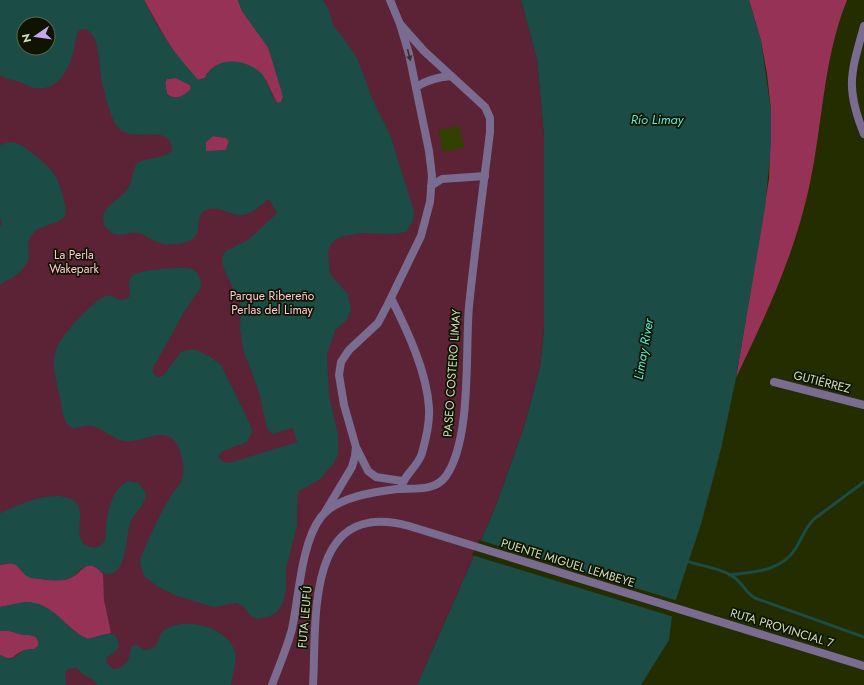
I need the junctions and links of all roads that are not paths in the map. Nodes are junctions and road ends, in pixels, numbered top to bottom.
1 (390, 0) edge
2 (400, 24) junction
3 (864, 26) edge
4 (451, 76) junction
5 (416, 87) junction
6 (864, 134) edge
7 (485, 176) junction
8 (431, 186) junction
9 (391, 298) junction
10 (774, 382) dead end
11 (864, 405) edge
12 (356, 447) junction
13 (402, 485) junction
14 (322, 516) junction
15 (436, 535) joint
16 (694, 614) joint
17 (864, 666) edge
18 (273, 684) edge
19 (313, 685) edge

1 - 2 street, PASEO COSTERO LIMAY
2 - 4 street, PASEO COSTERO LIMAY
2 -> 5 street
3 - 6 street
4 - 5 street
4 - 7 street, PASEO COSTERO LIMAY
5 - 8 street
7 - 8 street
7 - 13 street, PASEO COSTERO LIMAY
8 - 9 street
9 - 12 street
9 - 13 street
10 - 11 street, GUTIÉRREZ
12 - 13 street
12 - 14 street
13 - 14 street, PASEO COSTERO LIMAY
14 - 18 street, PASEO COSTERO LIMAY
15 - 16 street, PUENTE MIGUEL LEMBEYE
15 - 19 street, FUTA LEUFÚ
16 - 17 street, RUTA PROVINCIAL 7

